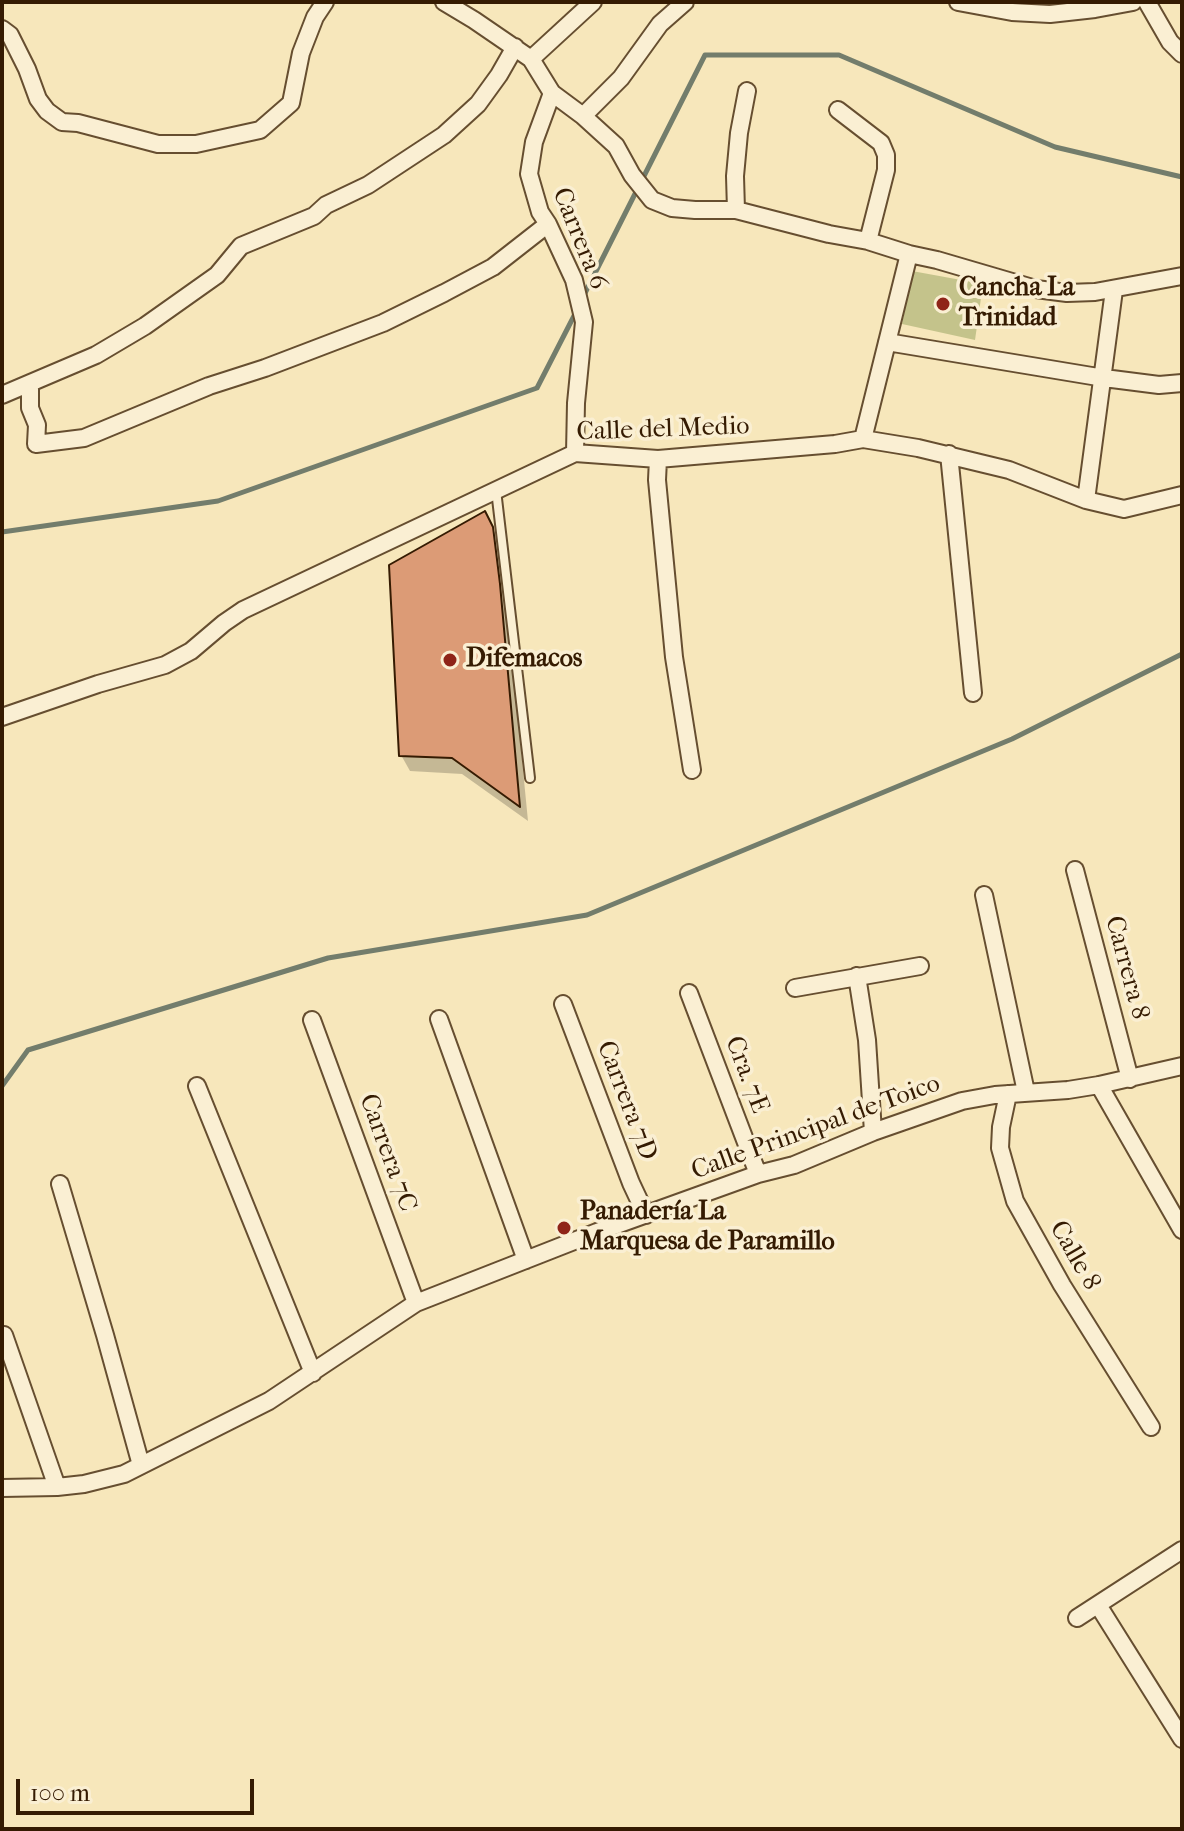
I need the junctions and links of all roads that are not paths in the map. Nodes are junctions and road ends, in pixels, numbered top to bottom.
1 (325, 2) edge
2 (444, 2) edge
3 (593, 2) edge
4 (685, 2) edge
5 (958, 2) edge
6 (1133, 2) edge
7 (1147, 2) edge
8 (2, 29) edge
9 (515, 47) junction
10 (1182, 54) edge
11 (531, 59) junction
12 (747, 91) dead end
13 (552, 93) junction
14 (838, 110) dead end
15 (583, 116) junction
16 (736, 210) junction
17 (548, 224) junction
18 (868, 241) junction
19 (909, 254) junction
20 (1182, 276) edge
21 (1114, 290) junction
22 (887, 342) junction
23 (1104, 378) junction
24 (1182, 383) edge
25 (30, 384) junction
26 (2, 395) edge
27 (863, 439) junction
28 (575, 453) junction
29 (949, 454) junction
30 (658, 459) junction
31 (496, 489) junction
32 (1182, 495) edge
33 (1086, 500) junction
34 (973, 693) dead end
35 (2, 717) edge
36 (692, 770) dead end
37 (530, 778) dead end
38 (1075, 870) dead end
39 (984, 895) dead end
40 (920, 966) dead end
41 (857, 976) junction
42 (795, 988) dead end
43 (689, 993) dead end
44 (563, 1004) dead end
45 (439, 1019) dead end
46 (312, 1020) dead end
47 (1182, 1066) edge
48 (1130, 1079) junction
49 (1099, 1085) junction
50 (197, 1086) dead end
51 (1026, 1092) junction
52 (1008, 1094) junction
53 (873, 1132) junction
54 (758, 1174) junction
55 (60, 1184) dead end
56 (646, 1215) junction
57 (1182, 1230) edge
58 (526, 1260) junction
59 (416, 1303) junction
60 (4, 1335) dead end
61 (313, 1373) junction
62 (1151, 1427) dead end
63 (141, 1465) junction
64 (57, 1487) junction
65 (2, 1488) edge
66 (1182, 1550) edge
67 (1098, 1605) junction
68 (1077, 1618) dead end
69 (1182, 1739) edge

1 - 8 street
2 - 9 street
3 - 11 street
4 - 15 street
5 - 6 street
7 - 10 street
9 - 11 street
9 - 25 street
11 - 13 street
12 - 16 street
13 - 15 street
13 - 17 street, Carrera 6
14 - 18 street
15 - 16 street
16 - 18 street
17 - 25 street
17 - 28 street, Carrera 6
18 - 19 street
19 - 21 street
19 - 22 street
20 - 21 street
21 - 23 street
22 - 23 street
22 - 27 street
23 - 24 street
23 - 33 street
25 - 26 street
27 - 29 street, Calle del Medio
27 - 30 street, Calle del Medio
28 - 30 street, Calle del Medio
28 - 31 street, Calle del Medio
29 - 33 street, Calle del Medio
29 - 34 street
30 - 36 street
31 - 35 street, Calle del Medio
31 - 37 lane
32 - 33 street, Calle del Medio
38 - 48 street, Carrera 8
39 - 51 street
40 - 41 street
41 - 42 street
41 - 53 street
43 - 54 street, Cra. 7E
44 - 56 street, Carrera 7D
45 - 58 street
46 - 59 street, Carrera 7C
47 - 48 street, Calle Principal de Toico
48 - 49 street, Calle Principal de Toico
49 - 51 street, Calle Principal de Toico
49 - 57 street
50 - 61 street
51 - 52 street, Calle Principal de Toico
52 - 53 street, Calle Principal de Toico
52 - 62 street, Calle 8
53 - 54 street, Calle Principal de Toico
54 - 56 street, Calle Principal de Toico
55 - 63 street
56 - 58 street, Calle Principal de Toico
58 - 59 street, Calle Principal de Toico
59 - 61 street, Calle Principal de Toico
60 - 64 street
61 - 63 street, Calle Principal de Toico
63 - 64 street, Calle Principal de Toico
64 - 65 street, Calle Principal de Toico
66 - 67 street
67 - 68 street
67 - 69 street

